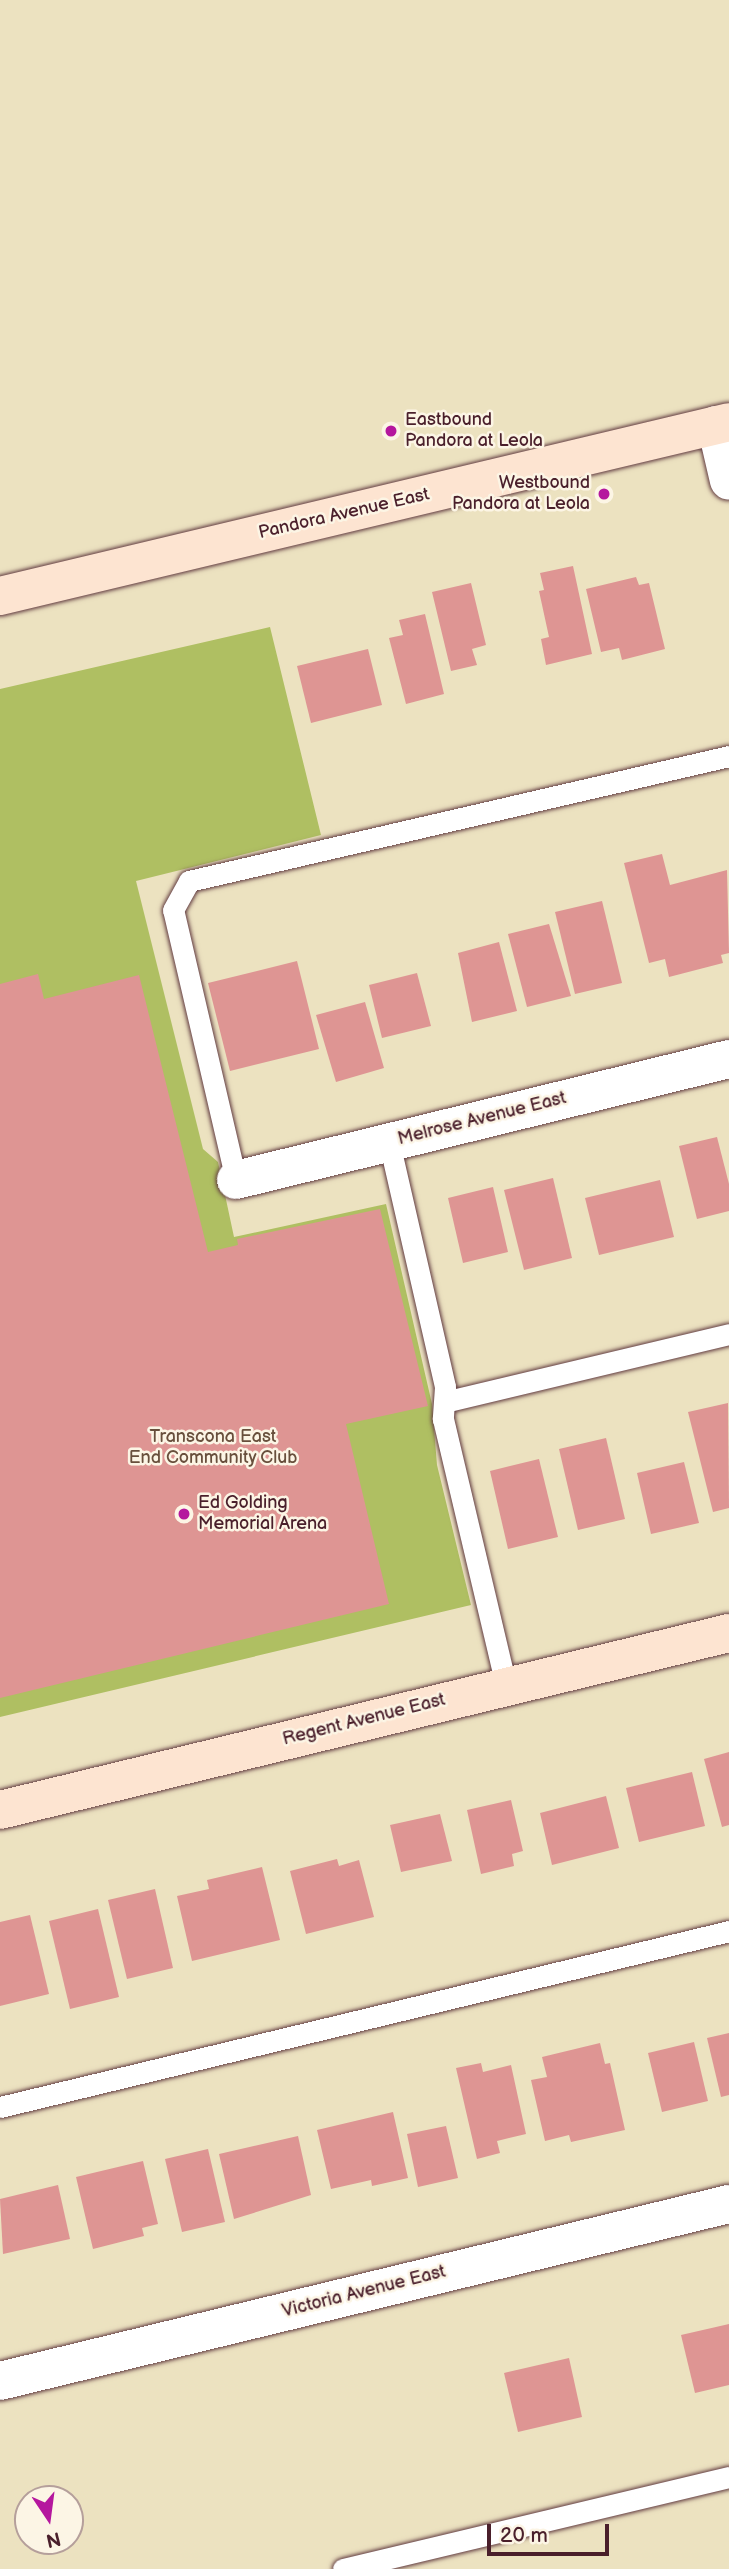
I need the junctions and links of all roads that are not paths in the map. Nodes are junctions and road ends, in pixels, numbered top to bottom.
1 (722, 424) edge
2 (729, 481) edge
3 (0, 596) edge
4 (729, 756) edge
5 (729, 1059) edge
6 (389, 1142) junction
7 (236, 1180) joint
8 (729, 1334) edge
9 (448, 1401) junction
10 (729, 1633) edge
11 (506, 1685) junction
12 (0, 1810) edge
13 (729, 1930) edge
14 (0, 2107) edge
15 (729, 2204) edge
16 (0, 2381) edge
17 (729, 2477) edge
18 (343, 2569) edge

1 - 2 street
1 - 3 street, Pandora Avenue East
4 - 7 lane
5 - 6 street, Melrose Avenue East
6 - 7 street, Melrose Avenue East
6 - 9 lane
8 - 9 lane
9 - 11 lane
10 - 11 street, Regent Avenue East
11 - 12 street, Regent Avenue East
13 - 14 lane
15 - 16 street, Victoria Avenue East
17 - 18 lane

